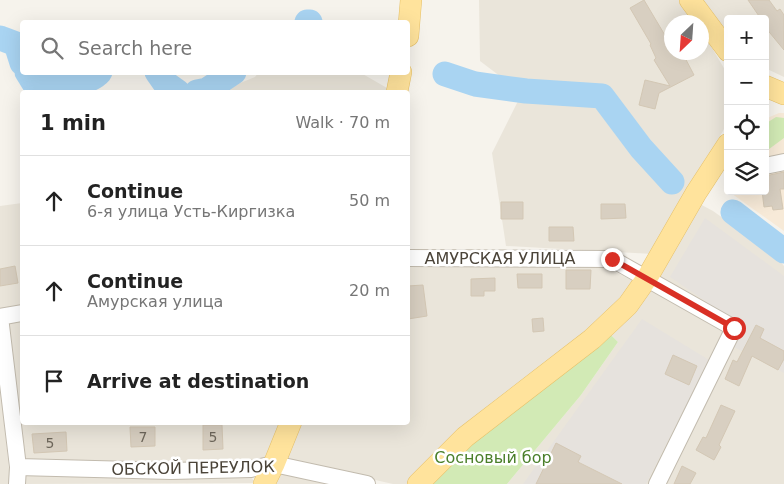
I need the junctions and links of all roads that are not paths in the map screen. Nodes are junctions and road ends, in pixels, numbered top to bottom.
1 (411, 0) edge
2 (690, 0) edge
3 (409, 20) edge
4 (724, 46) edge
5 (400, 75) edge
6 (769, 88) edge
7 (397, 90) edge
8 (784, 94) edge
9 (724, 157) edge
10 (784, 162) edge
11 (769, 165) edge
12 (410, 258) edge
13 (647, 278) junction
14 (20, 313) edge
15 (0, 317) edge
16 (289, 425) edge
17 (274, 464) junction
18 (18, 467) junction
19 (18, 484) edge
20 (264, 484) edge
21 (367, 484) edge
22 (418, 484) edge
23 (657, 484) edge

1 - 3 main road
2 - 4 main road
5 - 7 main road
6 - 8 main road
9 - 13 main road
10 - 11 street
12 - 13 street, АМУРСКАЯ УЛИЦА
13 - 22 main road
13 - 23 street, АМУРСКАЯ УЛИЦА
14 - 15 street
15 - 18 street
16 - 17 main road
17 - 18 street, ОБСКОЙ ПЕРЕУЛОК
17 - 20 main road
17 - 21 street, ОБСКОЙ ПЕРЕУЛОК
18 - 19 street

